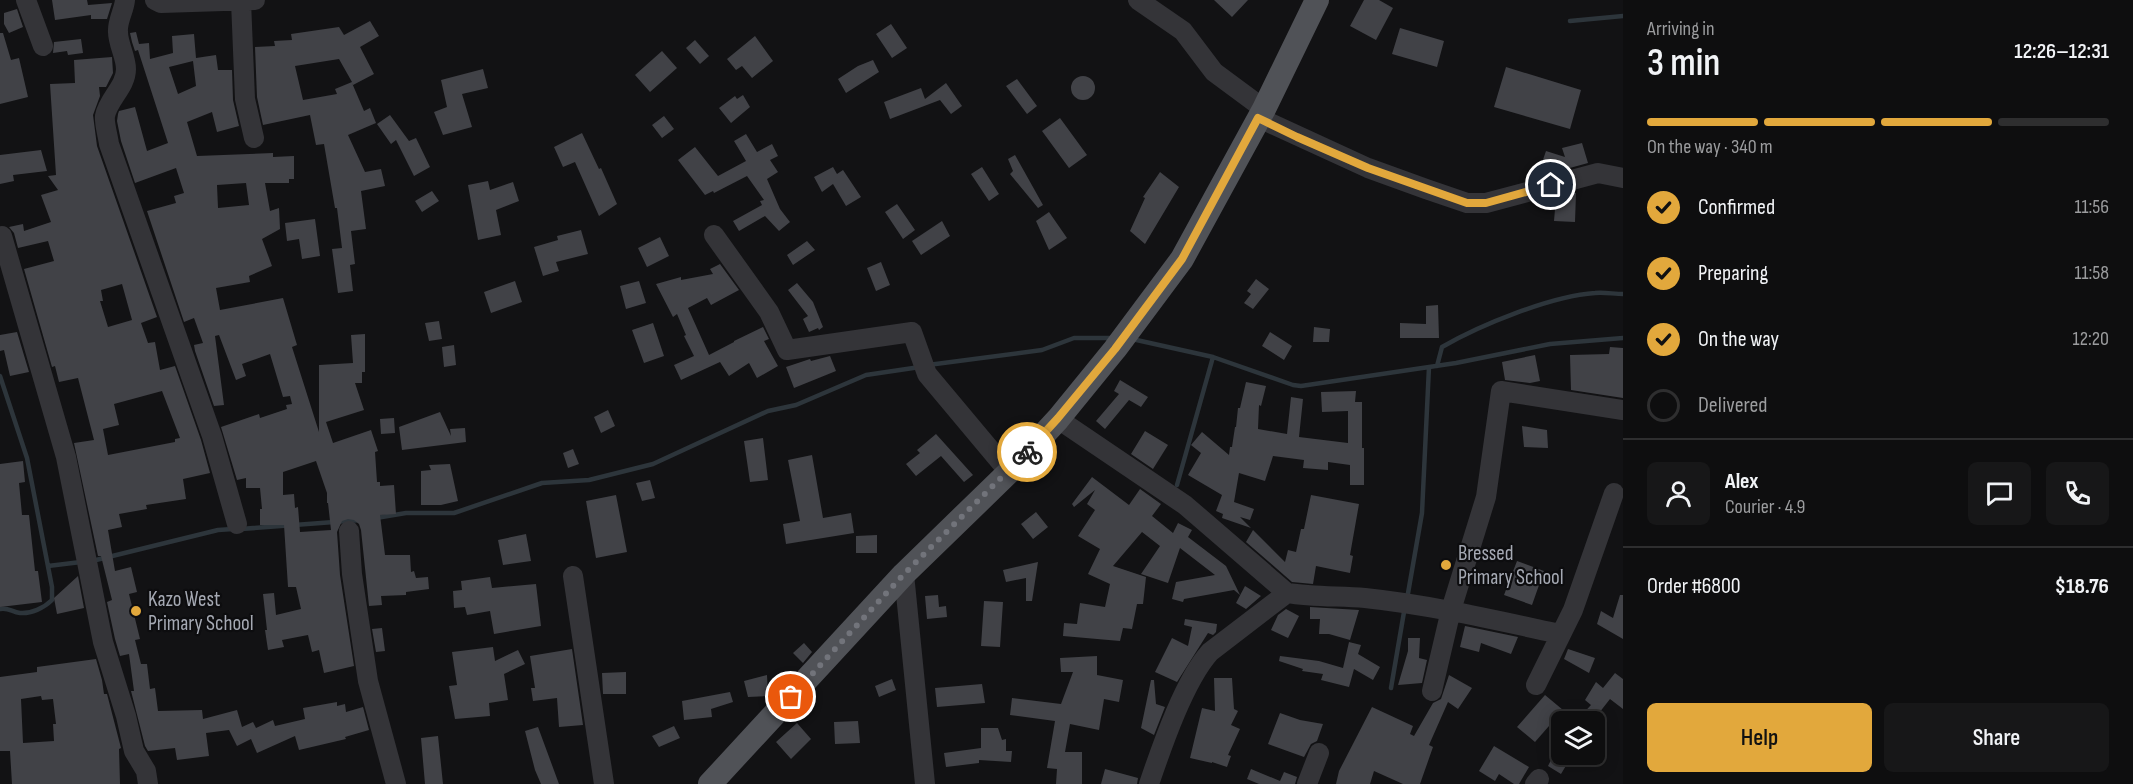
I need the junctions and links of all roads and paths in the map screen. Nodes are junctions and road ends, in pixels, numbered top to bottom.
1 (26, 0) edge
2 (125, 0) edge
3 (155, 0) edge
4 (1138, 0) edge
5 (1317, 0) edge
6 (248, 1) edge
7 (44, 46) dead end
8 (1261, 113) junction
9 (254, 138) dead end
10 (1623, 178) edge
11 (1, 234) edge
12 (714, 235) dead end
13 (1623, 410) edge
14 (1058, 418) junction
15 (1009, 472) junction
16 (1614, 493) dead end
17 (237, 524) dead end
18 (349, 531) dead end
19 (904, 574) junction
20 (573, 576) dead end
21 (1287, 593) junction
22 (1451, 610) junction
23 (1560, 634) junction
24 (1536, 685) dead end
25 (1432, 691) dead end
26 (1319, 753) dead end
27 (148, 784) edge
28 (396, 784) edge
29 (604, 784) edge
30 (710, 784) edge
31 (925, 784) edge
32 (1149, 784) edge
33 (1307, 784) edge

1 - 7 street
2 - 17 street
3 - 6 street
4 - 8 street
5 - 8 main road
6 - 9 street
8 - 10 street
8 - 14 main road
11 - 27 street
12 - 15 street
13 - 22 street
14 - 15 main road
14 - 21 street
15 - 19 main road
16 - 23 street
18 - 28 street
19 - 30 main road
19 - 31 street
20 - 29 street
21 - 22 street
21 - 32 street
22 - 23 street
22 - 25 street
23 - 24 street
26 - 33 street

